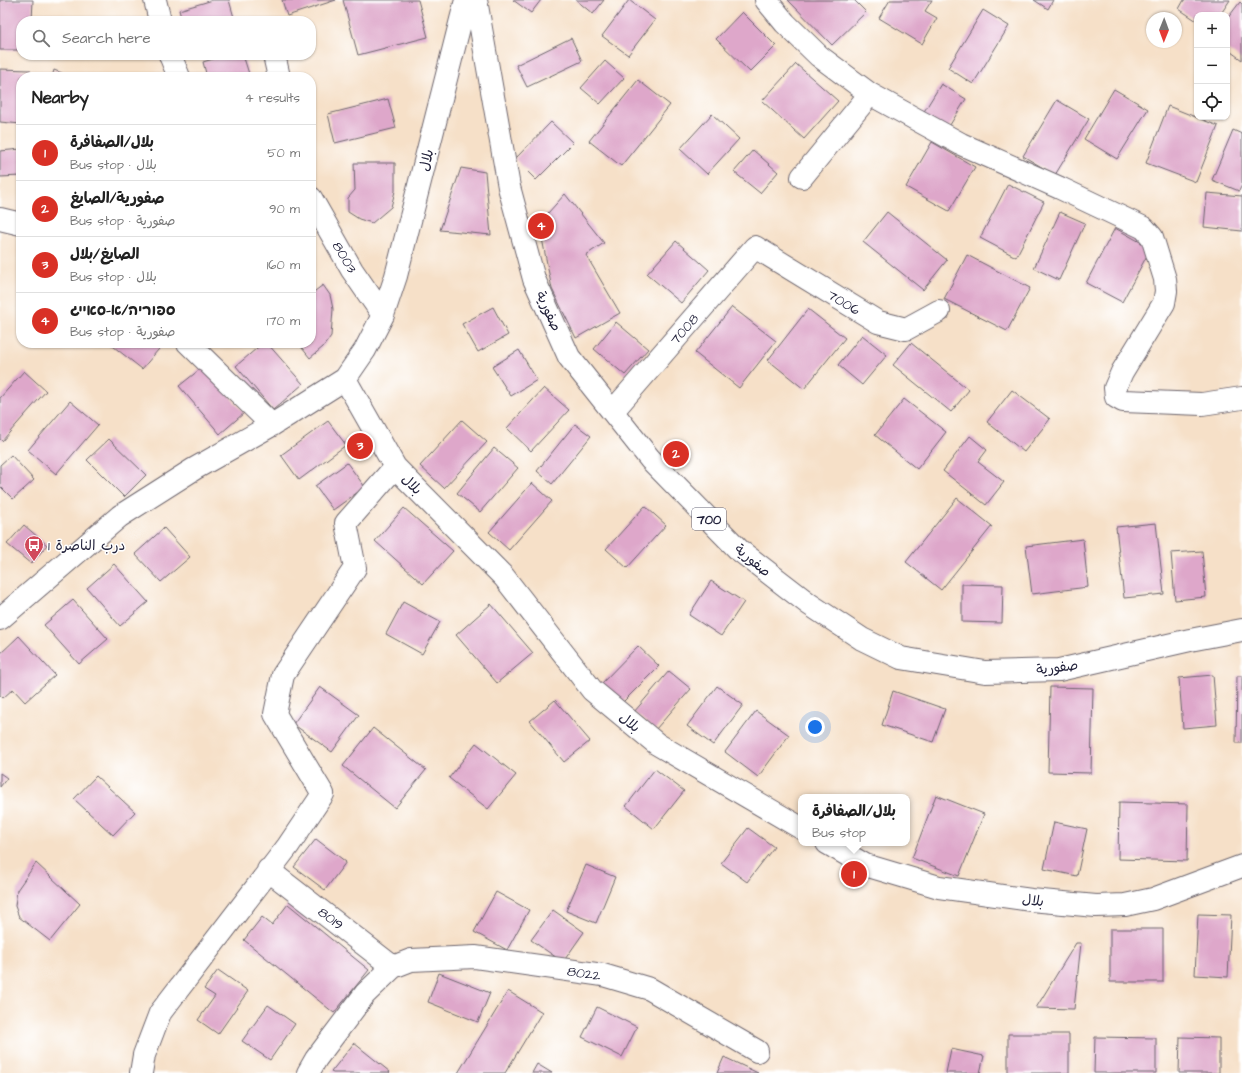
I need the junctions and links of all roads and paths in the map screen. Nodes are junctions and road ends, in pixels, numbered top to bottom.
1 (154, 0) edge
2 (466, 0) edge
3 (476, 0) edge
4 (766, 0) edge
5 (159, 16) edge
6 (172, 60) edge
7 (275, 60) edge
8 (177, 72) edge
9 (278, 72) edge
10 (870, 94) junction
11 (802, 177) dead end
12 (316, 207) edge
13 (0, 219) edge
14 (16, 223) edge
15 (754, 247) joint
16 (939, 310) dead end
17 (383, 315) junction
18 (193, 348) edge
19 (345, 379) junction
20 (1242, 398) edge
21 (612, 411) junction
22 (272, 425) junction
23 (395, 467) junction
24 (0, 619) edge
25 (1242, 630) edge
26 (798, 826) edge
27 (832, 846) edge
28 (1242, 866) edge
29 (268, 870) junction
30 (393, 967) junction
31 (757, 1051) dead end
32 (141, 1073) edge
33 (308, 1073) edge

1 - 5 street
2 - 17 street, بلال
3 - 21 street, صفورية / 700
4 - 10 street
6 - 8 street
7 - 9 street
10 - 11 street
10 - 20 street
12 - 17 street, 8003
13 - 14 street
15 - 16 street, 7006
15 - 21 street, 7008
17 - 19 street, بلال
18 - 22 street
19 - 22 street
19 - 23 street, بلال
21 - 25 street, صفورية / 700
22 - 24 street
23 - 26 street, بلال
23 - 29 street
27 - 28 street, بلال
29 - 30 street, 8019
29 - 32 street
30 - 31 street, 8022
30 - 33 street

